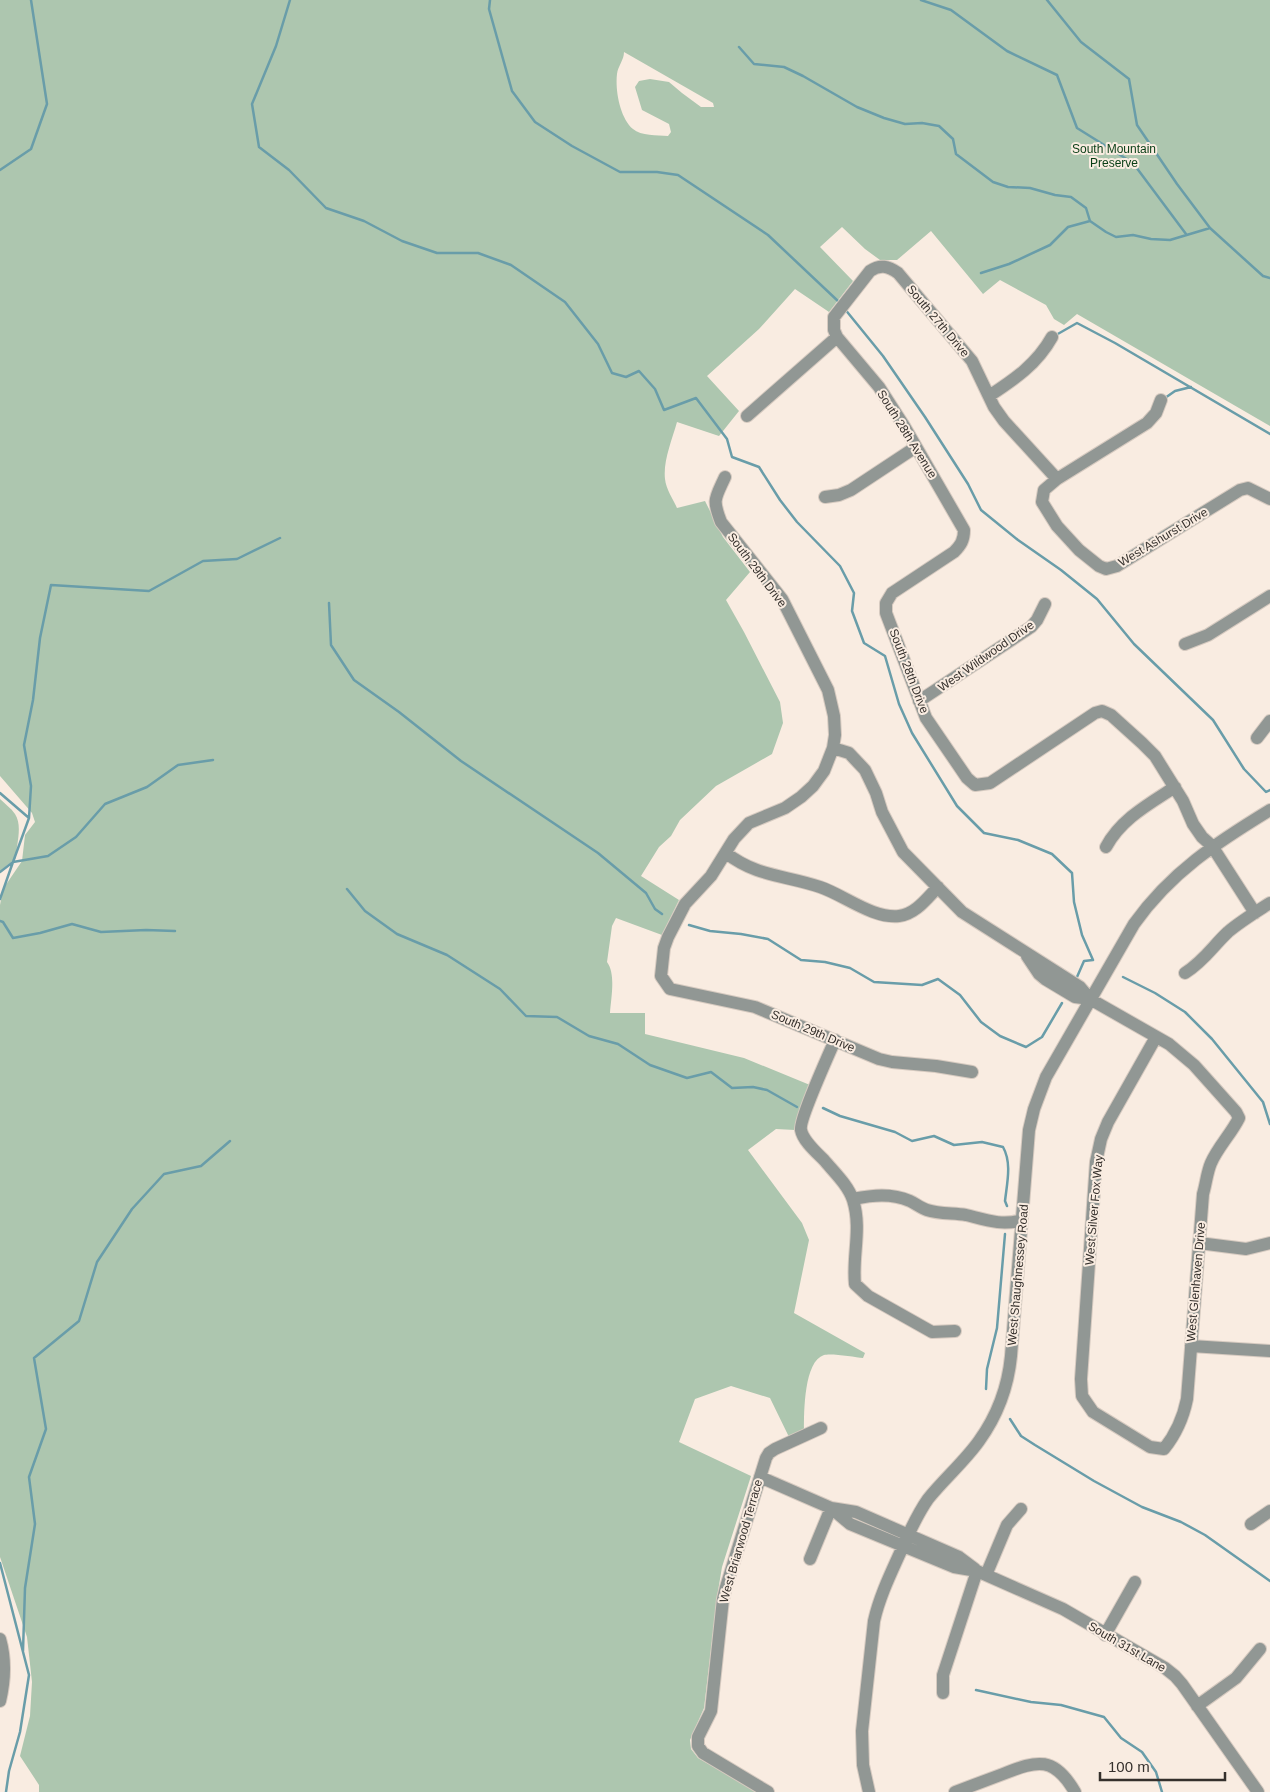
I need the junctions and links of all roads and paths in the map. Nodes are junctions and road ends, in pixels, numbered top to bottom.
1 (1052, 337) dead end
2 (837, 338) junction
3 (989, 396) junction
4 (1161, 400) dead end
5 (747, 416) dead end
6 (916, 447) junction
7 (725, 477) dead end
8 (1057, 479) junction
9 (826, 497) dead end
10 (1270, 499) edge
11 (1270, 596) edge
12 (886, 603) joint
13 (1045, 604) dead end
14 (1185, 644) dead end
15 (919, 702) junction
16 (1270, 722) edge
17 (1257, 738) dead end
18 (833, 748) junction
19 (1175, 787) junction
20 (1270, 810) edge
21 (1212, 846) junction
22 (1106, 847) dead end
23 (726, 853) junction
24 (938, 887) junction
25 (1270, 903) edge
26 (1255, 913) junction
27 (1186, 973) dead end
28 (1090, 999) junction
29 (1156, 1037) junction
30 (835, 1040) junction
31 (972, 1072) dead end
32 (853, 1199) junction
33 (1022, 1220) junction
34 (1270, 1243) edge
35 (1199, 1244) junction
36 (955, 1331) dead end
37 (1191, 1346) junction
38 (1270, 1351) edge
39 (821, 1428) dead end
40 (1164, 1449) joint
41 (760, 1478) junction
42 (831, 1508) junction
43 (1021, 1509) dead end
44 (1270, 1511) edge
45 (1252, 1524) dead end
46 (905, 1540) junction
47 (810, 1559) dead end
48 (981, 1573) junction
49 (1135, 1582) dead end
50 (1105, 1635) junction
51 (0, 1639) edge
52 (1260, 1649) dead end
53 (943, 1692) dead end
54 (0, 1701) edge
55 (1197, 1706) junction
56 (768, 1792) edge
57 (869, 1792) edge
58 (955, 1792) edge
59 (1075, 1792) edge
60 (1258, 1792) edge

1 - 3 street
2 - 3 street, South 27th Drive
2 - 5 street
2 - 6 street, South 28th Avenue
3 - 8 street, South 27th Drive
4 - 8 street
6 - 9 street
6 - 12 street, South 28th Avenue
7 - 18 street, South 29th Drive
8 - 10 street, West Ashurst Drive
11 - 14 street
12 - 15 street, South 28th Drive
13 - 15 street, West Wildwood Drive
15 - 19 street, South 28th Drive
16 - 17 street
18 - 23 street, South 29th Drive
18 - 24 street
19 - 21 street
19 - 22 street
20 - 21 street, West Shaughnessey Road
21 - 26 street
21 - 28 street, West Shaughnessey Road
23 - 24 street
23 - 30 street, South 29th Drive
24 - 28 street
25 - 26 street
26 - 27 street
28 - 29 street
28 - 33 street, West Shaughnessey Road
29 - 35 street, West Glenhaven Drive
29 - 40 street, West Silver Fox Way
30 - 31 street, South 29th Drive
30 - 32 street
32 - 33 street
32 - 36 street
33 - 46 street, West Shaughnessey Road
34 - 35 street
35 - 37 street, West Glenhaven Drive
37 - 38 street
37 - 40 street, West Glenhaven Drive
39 - 41 street, West Briarwood Terrace
41 - 42 street, South 31st Lane
41 - 56 street, West Briarwood Terrace
42 - 46 street, South 31st Lane
42 - 47 street
43 - 48 street
44 - 45 street
46 - 48 street, South 31st Lane
46 - 57 street, West Shaughnessey Road
48 - 50 street, South 31st Lane
48 - 53 street
49 - 50 street
50 - 55 street, South 31st Lane
51 - 54 street
52 - 55 street
55 - 60 street, South 31st Lane
58 - 59 street

